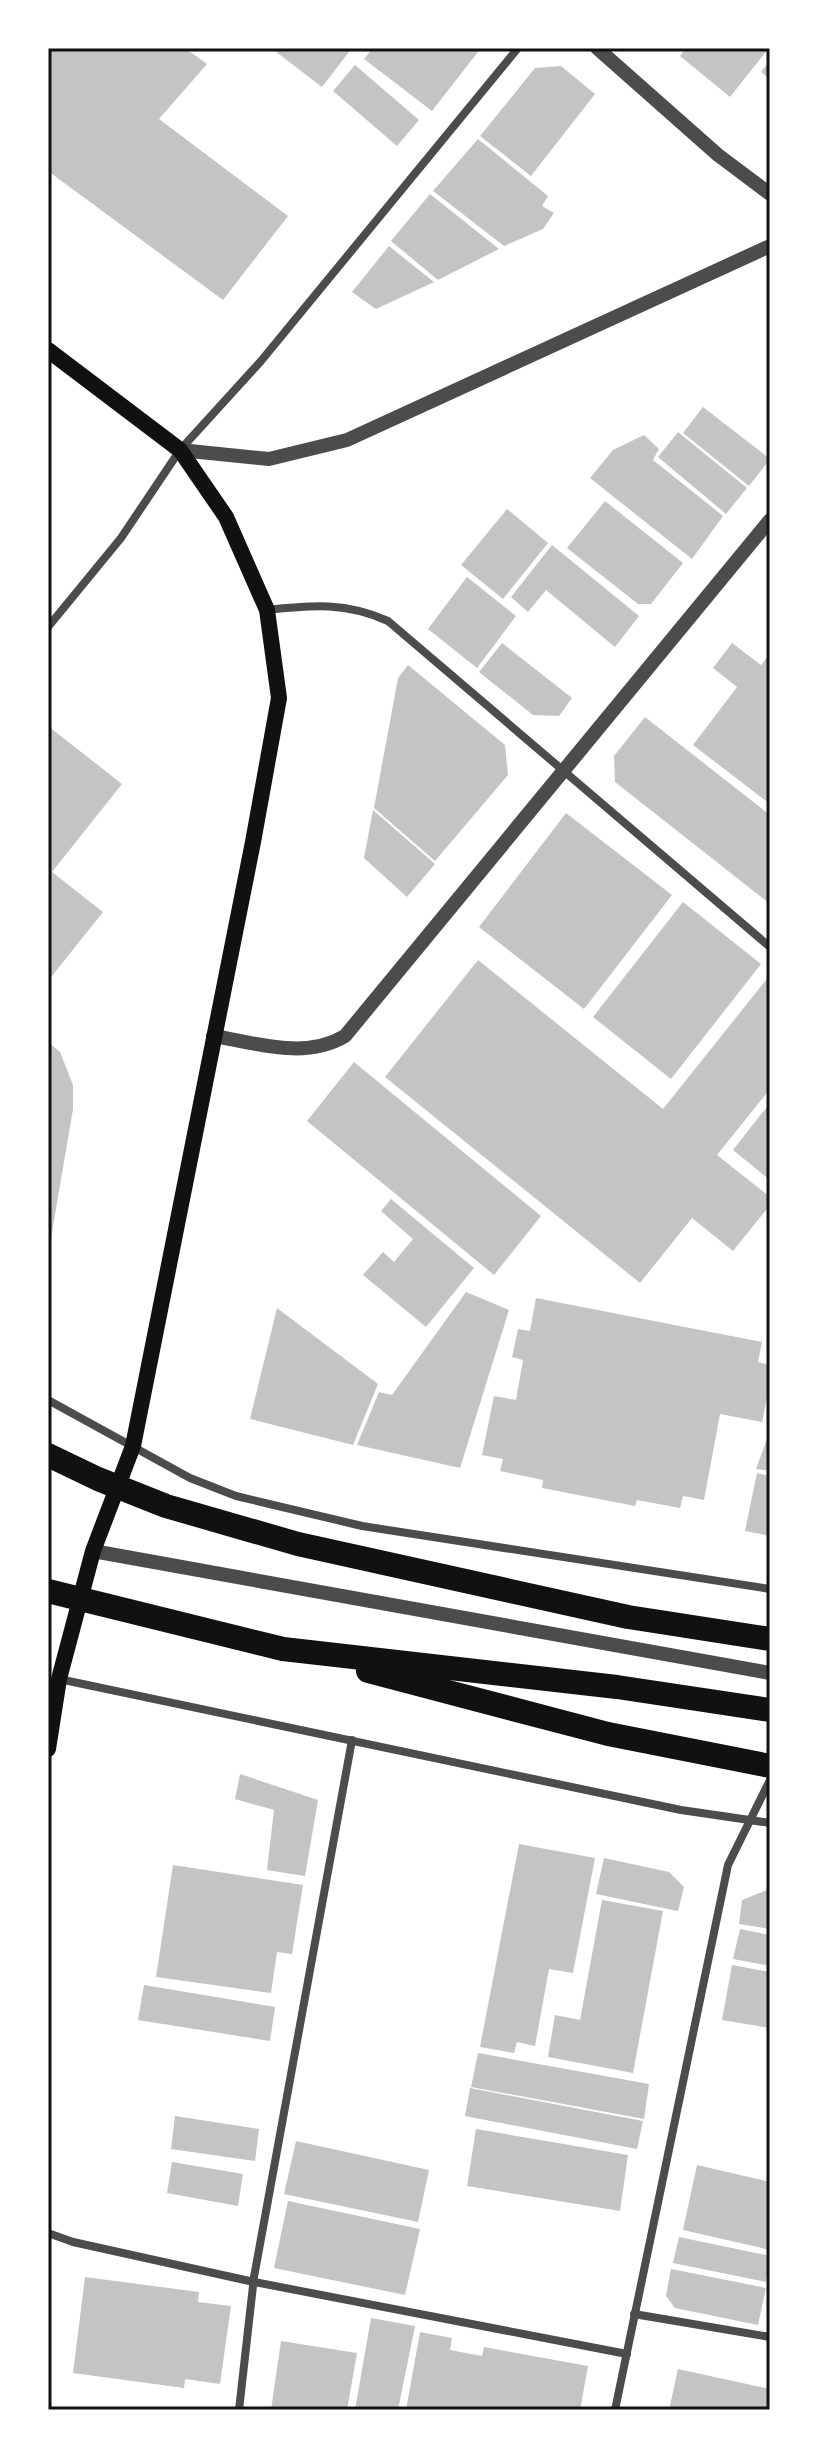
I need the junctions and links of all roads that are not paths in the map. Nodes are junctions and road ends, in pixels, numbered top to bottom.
1 (518, 48) edge
2 (597, 48) edge
3 (770, 194) edge
4 (770, 246) edge
5 (48, 350) edge
6 (180, 450) junction
7 (770, 520) edge
8 (267, 610) junction
9 (48, 627) edge
10 (562, 771) junction
11 (770, 947) edge
12 (213, 1036) junction
13 (48, 1400) edge
14 (133, 1446) junction
15 (48, 1455) edge
16 (93, 1551) junction
17 (770, 1589) edge
18 (48, 1591) edge
19 (770, 1639) edge
20 (283, 1649) junction
21 (770, 1673) edge
22 (54, 1677) edge
23 (770, 1710) edge
24 (352, 1740) junction
25 (48, 1749) edge
26 (770, 1766) edge
27 (770, 1780) edge
28 (750, 1821) junction
29 (770, 1823) edge
30 (48, 2233) edge
31 (254, 2282) junction
32 (634, 2314) junction
33 (770, 2337) edge
34 (627, 2354) junction
35 (239, 2410) edge
36 (615, 2410) edge

1 - 6 street
2 - 3 street
4 - 6 street
5 - 6 main road
6 - 8 main road
6 - 9 street
7 - 10 street
8 - 10 street
8 - 12 main road
10 - 11 street
10 - 12 street
12 - 14 main road
13 - 14 street
14 - 16 main road
14 - 17 street
15 - 19 highway
16 - 21 street
16 - 22 main road
18 - 20 highway
20 - 23 highway
20 - 26 highway
22 - 24 street
22 - 25 main road
24 - 28 street
24 - 31 street
27 - 28 street
28 - 29 street
28 - 32 street
30 - 31 street
31 - 34 street
31 - 35 street
32 - 33 street
32 - 34 street
34 - 36 street

